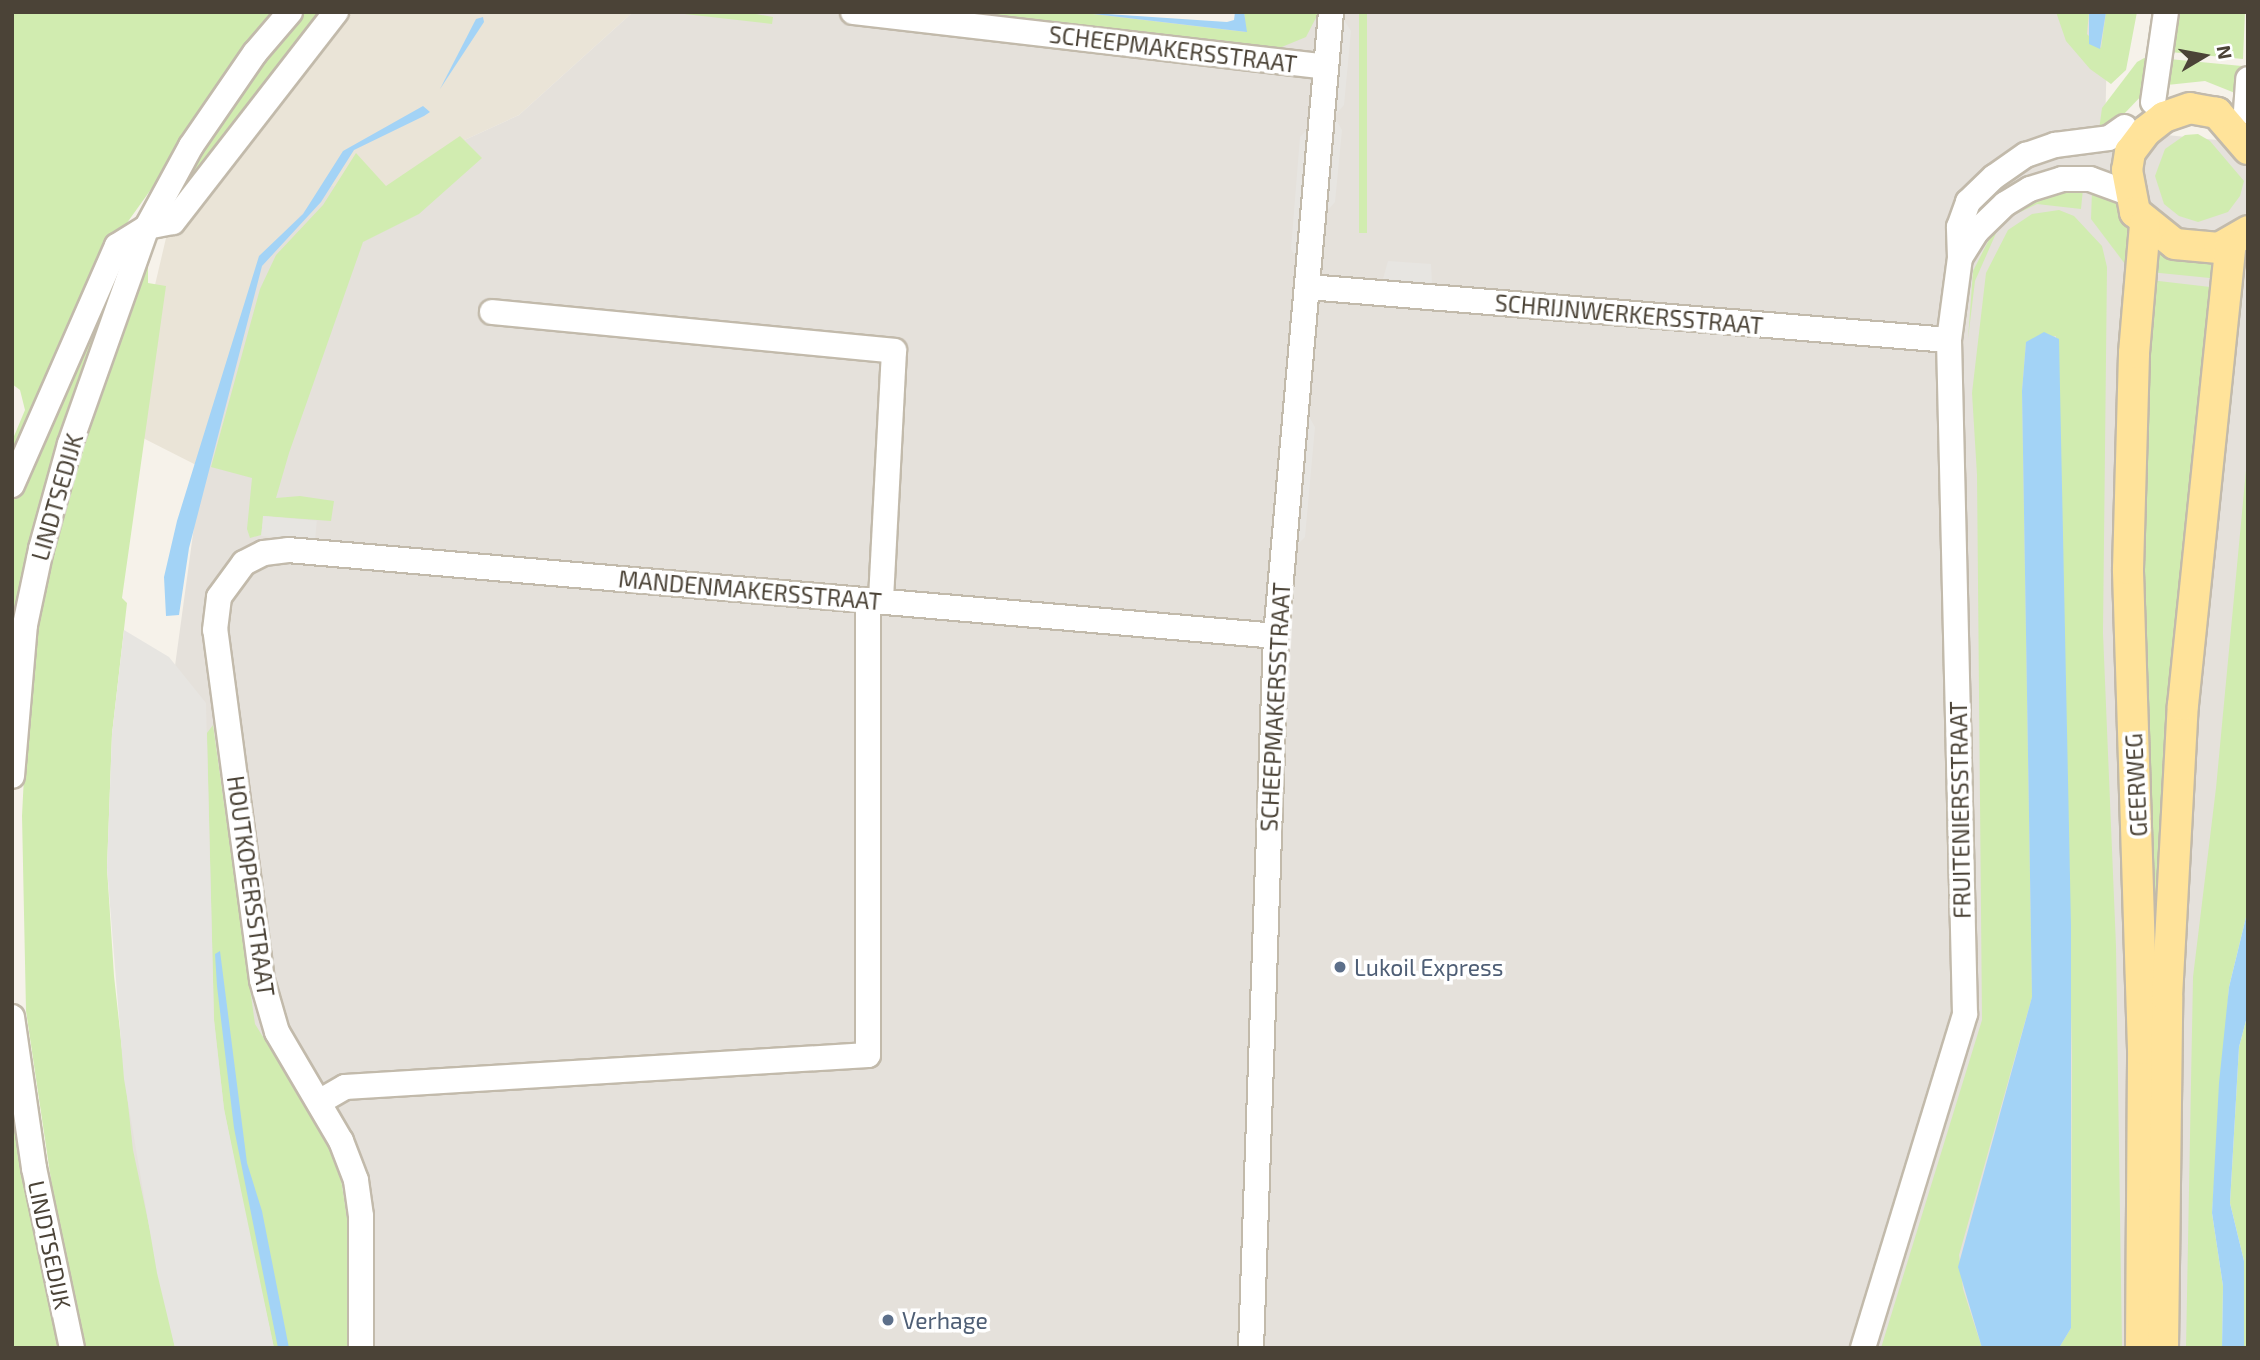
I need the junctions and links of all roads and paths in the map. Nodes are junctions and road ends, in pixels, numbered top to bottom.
1 (290, 12) edge
2 (336, 12) edge
3 (853, 12) edge
4 (1331, 12) edge
5 (2166, 12) edge
6 (1325, 67) junction
7 (2248, 79) edge
8 (2247, 113) edge
9 (2143, 118) junction
10 (2248, 149) edge
11 (2128, 193) junction
12 (2145, 224) junction
13 (147, 227) junction
14 (2242, 247) edge
15 (1960, 258) junction
16 (1308, 288) junction
17 (492, 312) dead end
18 (1949, 340) junction
19 (12, 485) edge
20 (231, 575) joint
21 (874, 601) junction
22 (1276, 636) junction
23 (12, 776) edge
24 (12, 1017) edge
25 (319, 1102) junction
26 (72, 1348) edge
27 (360, 1348) edge
28 (1251, 1348) edge
29 (1863, 1348) edge
30 (2141, 1348) edge
31 (2163, 1348) edge

1 - 13 street, LINDTSEDIJK
2 - 13 street
3 - 6 street, SCHEEPMAKERSSTRAAT
4 - 6 street, SCHEEPMAKERSSTRAAT
5 - 9 street
6 - 16 street, SCHEEPMAKERSSTRAAT
7 - 8 street
8 - 9 main road
9 - 10 main road
9 - 11 main road
9 - 15 street, FRUITENIERSSTRAAT
11 - 12 main road
11 - 15 street, FRUITENIERSSTRAAT
12 - 14 main road
12 - 30 main road, GEERWEG
13 - 19 street
13 - 23 street, LINDTSEDIJK
14 - 31 main road, GEERWEG
15 - 18 street, FRUITENIERSSTRAAT
16 - 18 street, SCHRIJNWERKERSSTRAAT
16 - 22 street, SCHEEPMAKERSSTRAAT
17 - 21 street
18 - 29 street, FRUITENIERSSTRAAT
20 - 21 street, MANDENMAKERSSTRAAT
20 - 25 street, HOUTKOPERSSTRAAT
21 - 22 street, MANDENMAKERSSTRAAT
21 - 25 street
22 - 28 street, SCHEEPMAKERSSTRAAT
24 - 26 street, LINDTSEDIJK
25 - 27 street, HOUTKOPERSSTRAAT

